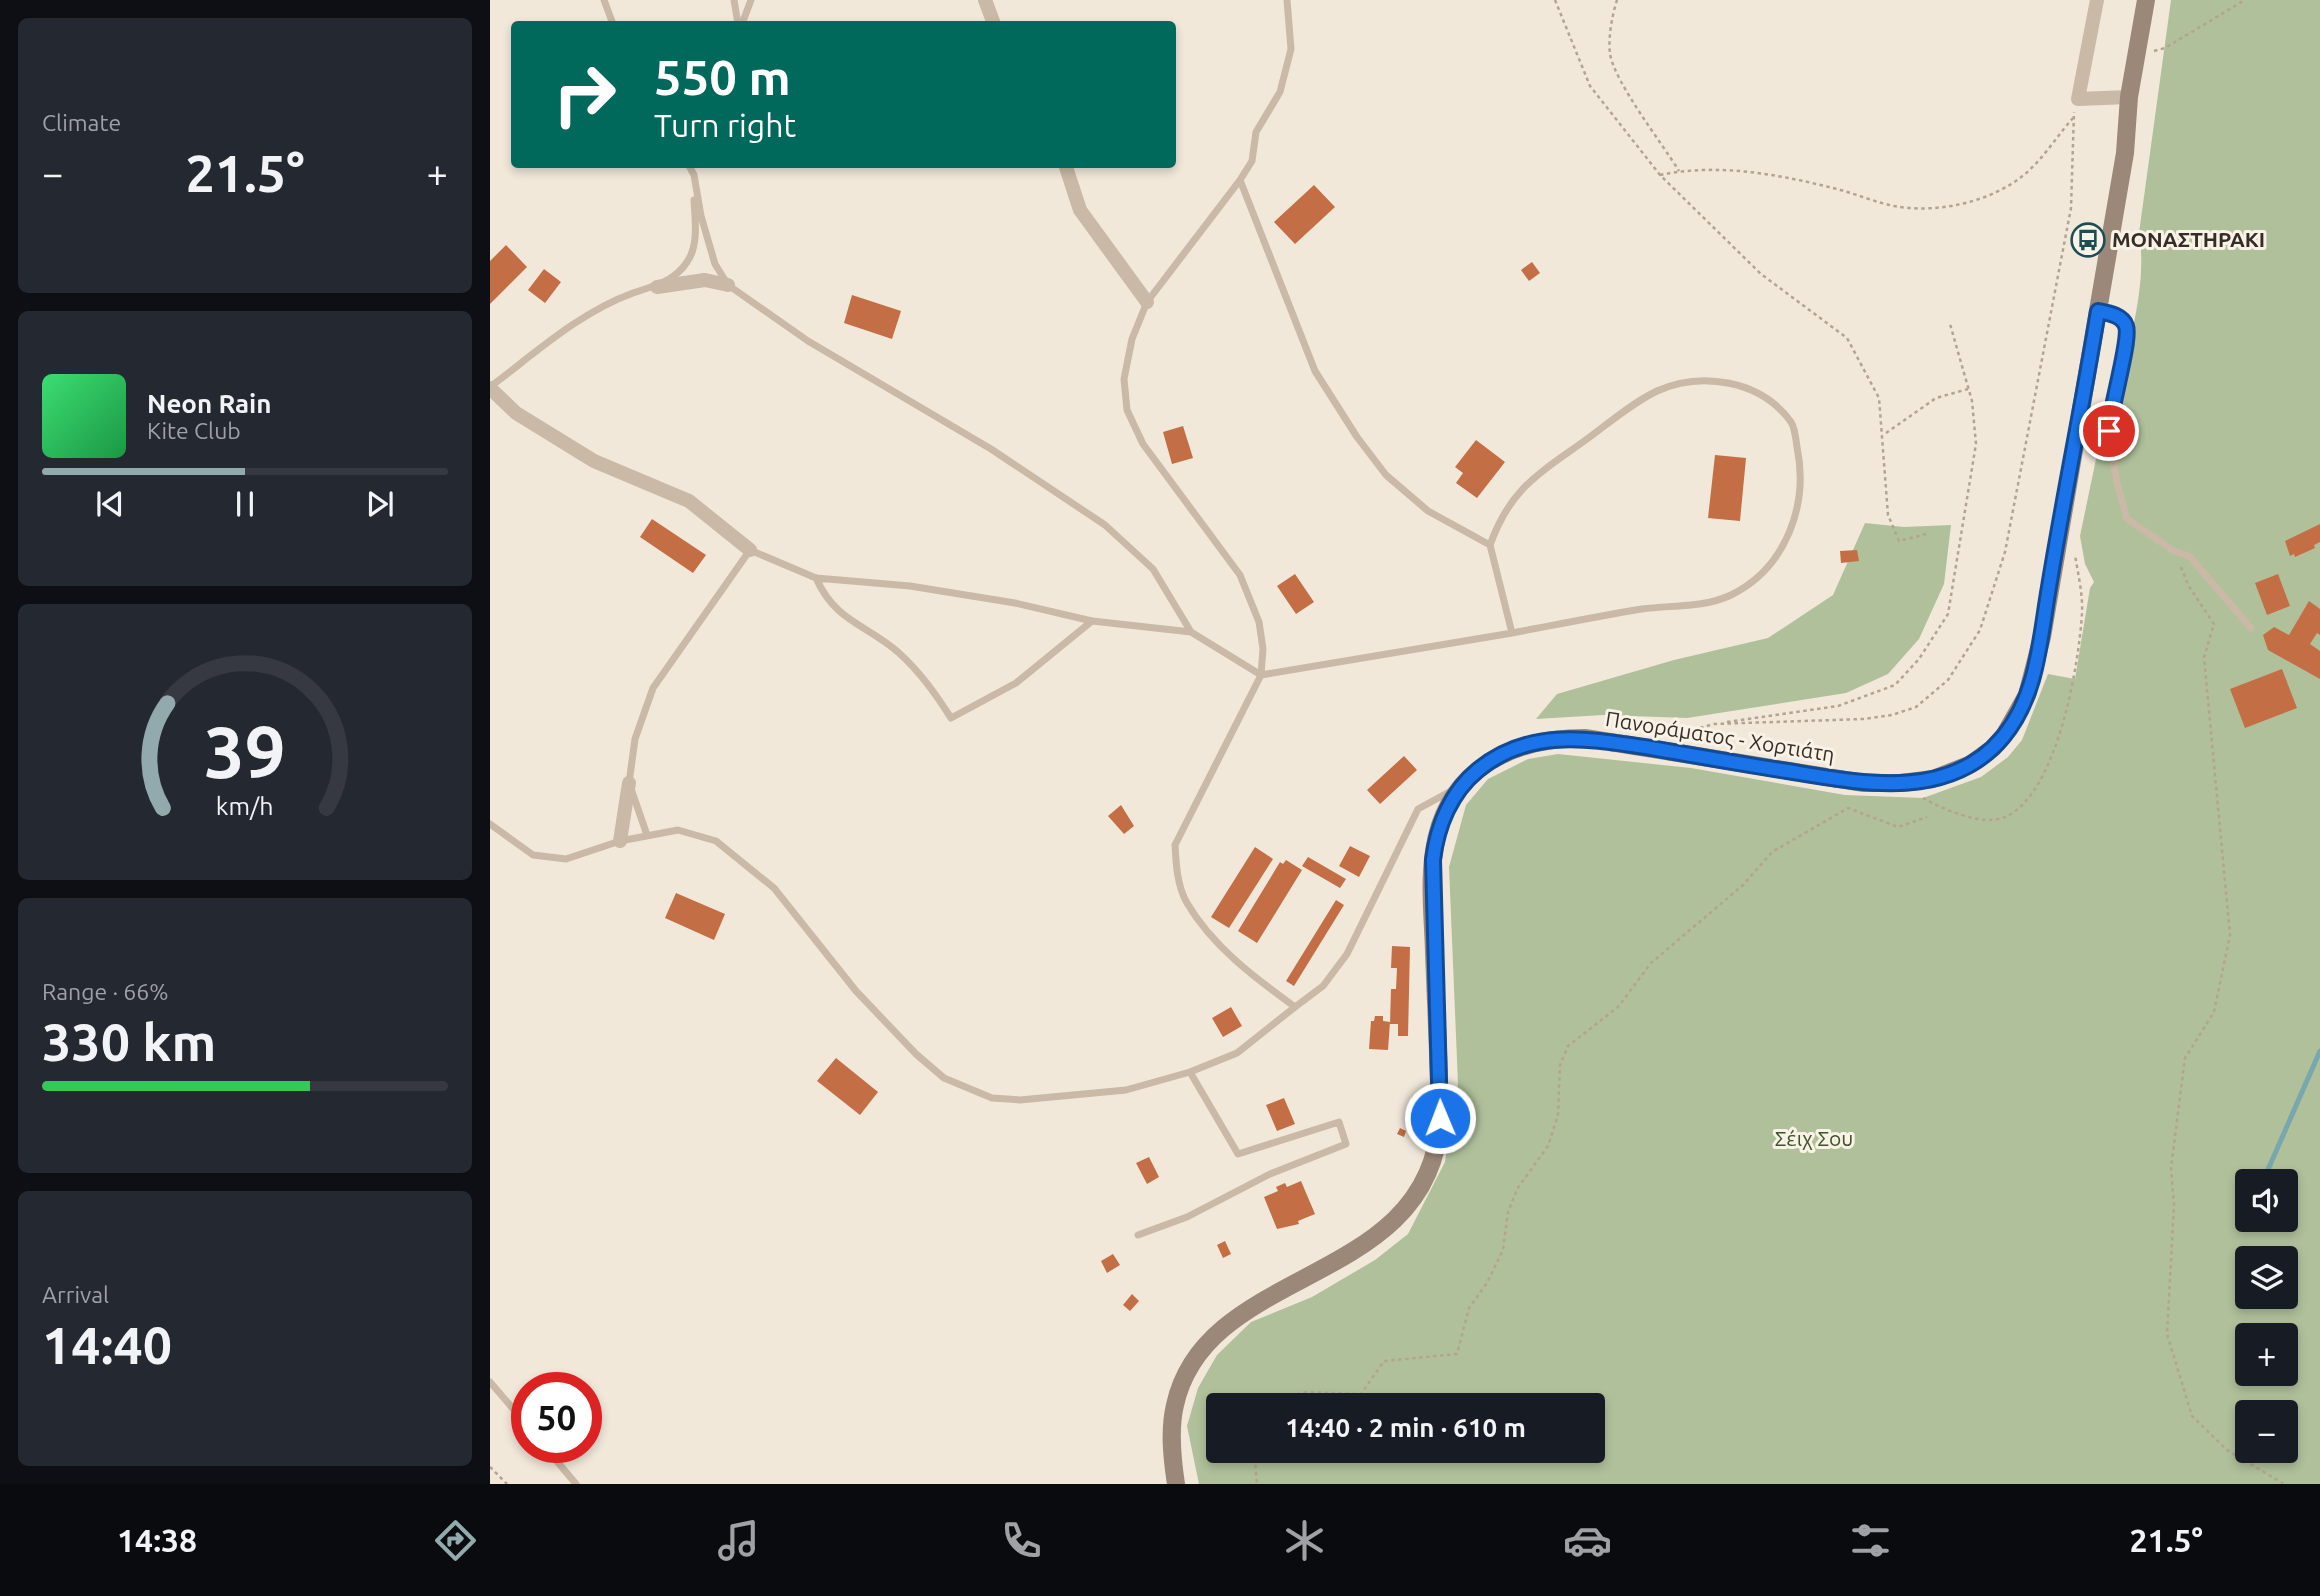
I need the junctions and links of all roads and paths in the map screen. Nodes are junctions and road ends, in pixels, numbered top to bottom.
1 (604, 0) edge
2 (734, 0) edge
3 (751, 0) edge
4 (985, 0) edge
5 (1287, 0) edge
6 (1555, 0) edge
7 (1617, 0) edge
8 (2097, 0) edge
9 (2146, 0) edge
10 (2245, 0) edge
11 (612, 21) edge
12 (739, 21) edge
13 (741, 21) edge
14 (993, 21) edge
15 (2138, 50) junction
16 (2129, 97) junction
17 (2078, 99) junction
18 (2073, 118) junction
19 (690, 168) edge
20 (697, 168) edge
21 (1066, 168) edge
22 (1679, 171) junction
23 (694, 175) junction
24 (1660, 175) junction
25 (1240, 180) junction
26 (728, 285) junction
27 (657, 287) junction
28 (1147, 302) junction
29 (2098, 311) junction
30 (1950, 324) dead end
31 (490, 387) edge
32 (1968, 389) junction
33 (1884, 433) junction
34 (1930, 533) dead end
35 (1490, 545) junction
36 (750, 550) junction
37 (2174, 551) junction
38 (816, 578) junction
39 (1092, 621) junction
40 (2252, 628) dead end
41 (1191, 632) junction
42 (1512, 633) junction
43 (1261, 675) junction
44 (1714, 724) junction
45 (1658, 749) junction
46 (629, 783) junction
47 (1462, 786) junction
48 (1927, 817) dead end
49 (490, 824) edge
50 (647, 835) junction
51 (620, 841) junction
52 (1295, 1007) junction
53 (1190, 1072) junction
54 (1138, 1235) dead end
55 (490, 1382) edge
56 (1302, 1393) edge
57 (1334, 1393) edge
58 (1362, 1393) edge
59 (511, 1406) edge
60 (558, 1463) edge
61 (1255, 1463) edge
62 (490, 1467) edge
63 (507, 1484) edge
64 (576, 1484) edge
65 (1176, 1484) edge
66 (1257, 1484) edge
67 (2284, 1484) edge

1 - 11 lane
2 - 12 lane
3 - 13 lane
4 - 14 street
5 - 25 lane
6 - 24 path
7 - 22 path
8 - 17 street
9 - 15 main road, Πανοράματος - Χορτιάτη
10 - 15 path
15 - 16 main road, Πανοράματος - Χορτιάτη
16 - 17 street
16 - 29 main road, Πανοράματος - Χορτιάτη
17 - 18 path
18 - 22 path
18 - 44 path
19 - 23 lane
20 - 23 lane
21 - 28 street
22 - 24 path
23 - 26 lane
23 - 27 lane
24 - 33 path
25 - 28 lane
25 - 35 lane
26 - 27 street
26 - 41 lane
27 - 31 lane
28 - 43 lane
29 - 37 lane
29 - 45 main road, Πανοράματος - Χορτιάτη
30 - 32 path
31 - 36 street
32 - 33 path
32 - 44 path
33 - 34 path
35 - 42 lane
35 - 42 lane
36 - 38 lane
36 - 46 lane
37 - 40 lane
37 - 67 path
38 - 39 lane
38 - 39 lane
39 - 41 lane
41 - 43 lane
42 - 43 lane
43 - 52 lane
44 - 45 path
45 - 47 main road, Πανοράματος - Χορτιάτη
46 - 50 lane
46 - 51 street
47 - 52 lane
47 - 65 main road, Πανοράματος - Χορτιάτη
48 - 58 path
49 - 51 lane
50 - 51 lane
50 - 53 lane
52 - 53 lane
53 - 54 lane
55 - 59 lane
56 - 57 path
60 - 64 lane
61 - 66 path
62 - 63 path

